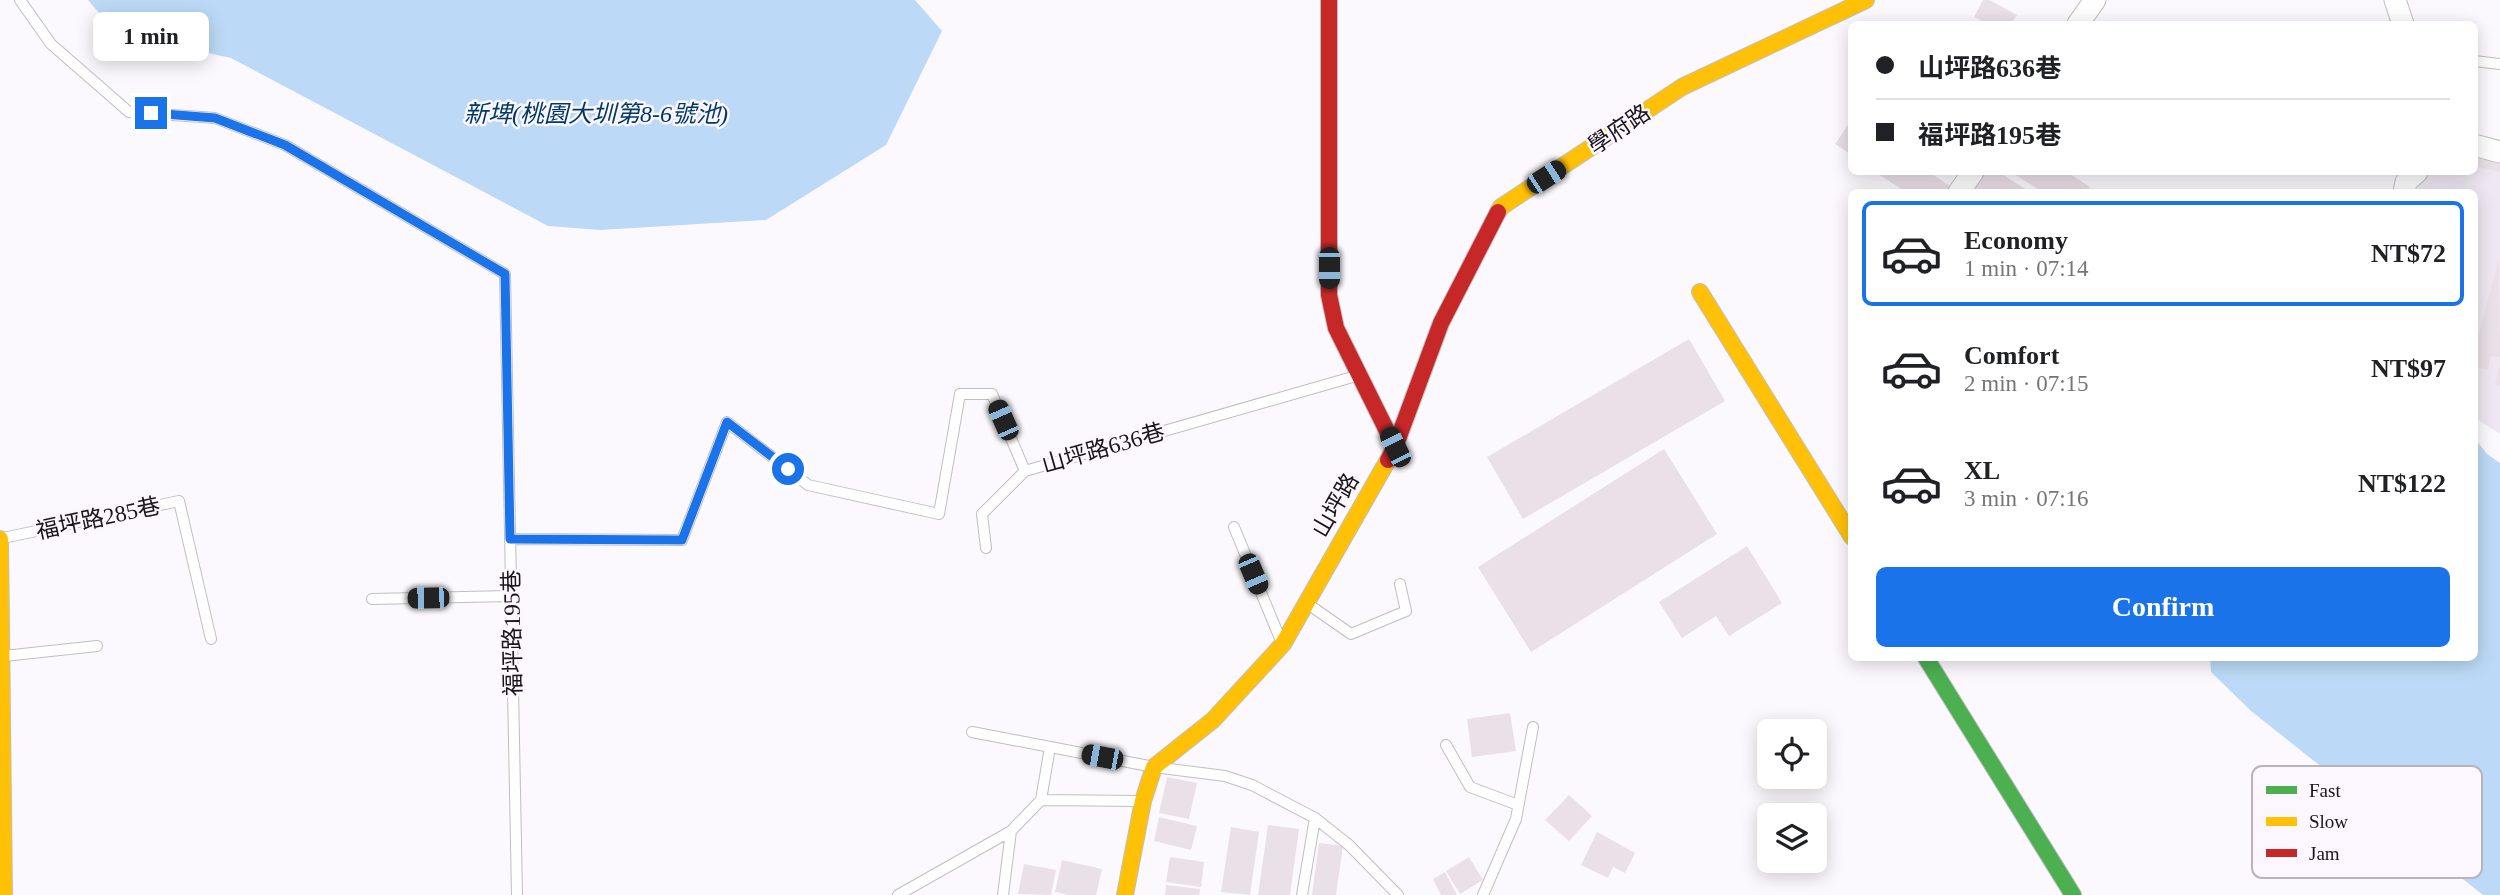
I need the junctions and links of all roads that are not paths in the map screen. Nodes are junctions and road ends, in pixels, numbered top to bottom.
1 (20, 0) edge
2 (1329, 0) edge
3 (1866, 0) edge
4 (2095, 0) edge
5 (2395, 0) edge
6 (2080, 21) edge
7 (2402, 21) edge
8 (2478, 61) edge
9 (2500, 64) edge
10 (2478, 146) edge
11 (2500, 152) edge
12 (2414, 175) edge
13 (2405, 189) edge
14 (1700, 292) dead end
15 (1359, 375) junction
16 (1395, 447) junction
17 (1026, 471) junction
18 (1234, 527) dead end
19 (1848, 531) edge
20 (0, 539) edge
21 (510, 539) junction
22 (986, 548) dead end
23 (1400, 584) dead end
24 (512, 596) junction
25 (372, 599) dead end
26 (1306, 603) junction
27 (211, 639) dead end
28 (1283, 644) junction
29 (97, 646) dead end
30 (1, 656) edge
31 (1928, 661) edge
32 (1532, 727) dead end
33 (972, 732) dead end
34 (1446, 745) dead end
35 (1049, 747) junction
36 (1154, 767) junction
37 (1041, 800) junction
38 (1143, 801) junction
39 (1518, 805) junction
40 (1315, 818) junction
41 (1011, 831) junction
42 (4, 895) edge
43 (517, 895) edge
44 (898, 895) edge
45 (1003, 895) edge
46 (1125, 895) edge
47 (1302, 895) edge
48 (1398, 895) edge
49 (1483, 895) edge
50 (2073, 895) edge

1 - 21 lane, 福坪路195巷
2 - 15 street
3 - 16 street, 學府路
4 - 6 street
5 - 7 street
8 - 9 lane
10 - 11 street
12 - 13 street
14 - 19 street
15 - 16 street
15 - 17 lane, 山坪路636巷
16 - 26 street, 山坪路
17 - 21 lane, 山坪路636巷
17 - 22 lane
18 - 28 lane
20 - 27 lane, 福坪路285巷
20 - 30 street
21 - 24 lane, 福坪路195巷
23 - 26 lane
24 - 25 lane
24 - 43 lane, 福坪路195巷
26 - 28 street, 山坪路
28 - 36 street, 山坪路
29 - 30 lane
30 - 42 street
31 - 50 street
32 - 39 lane
33 - 35 lane
34 - 39 lane
35 - 36 lane
35 - 37 lane
36 - 38 street
36 - 40 lane
37 - 38 lane
37 - 41 lane
38 - 46 street
39 - 49 lane
40 - 47 lane
40 - 48 lane
41 - 44 lane
41 - 45 lane

